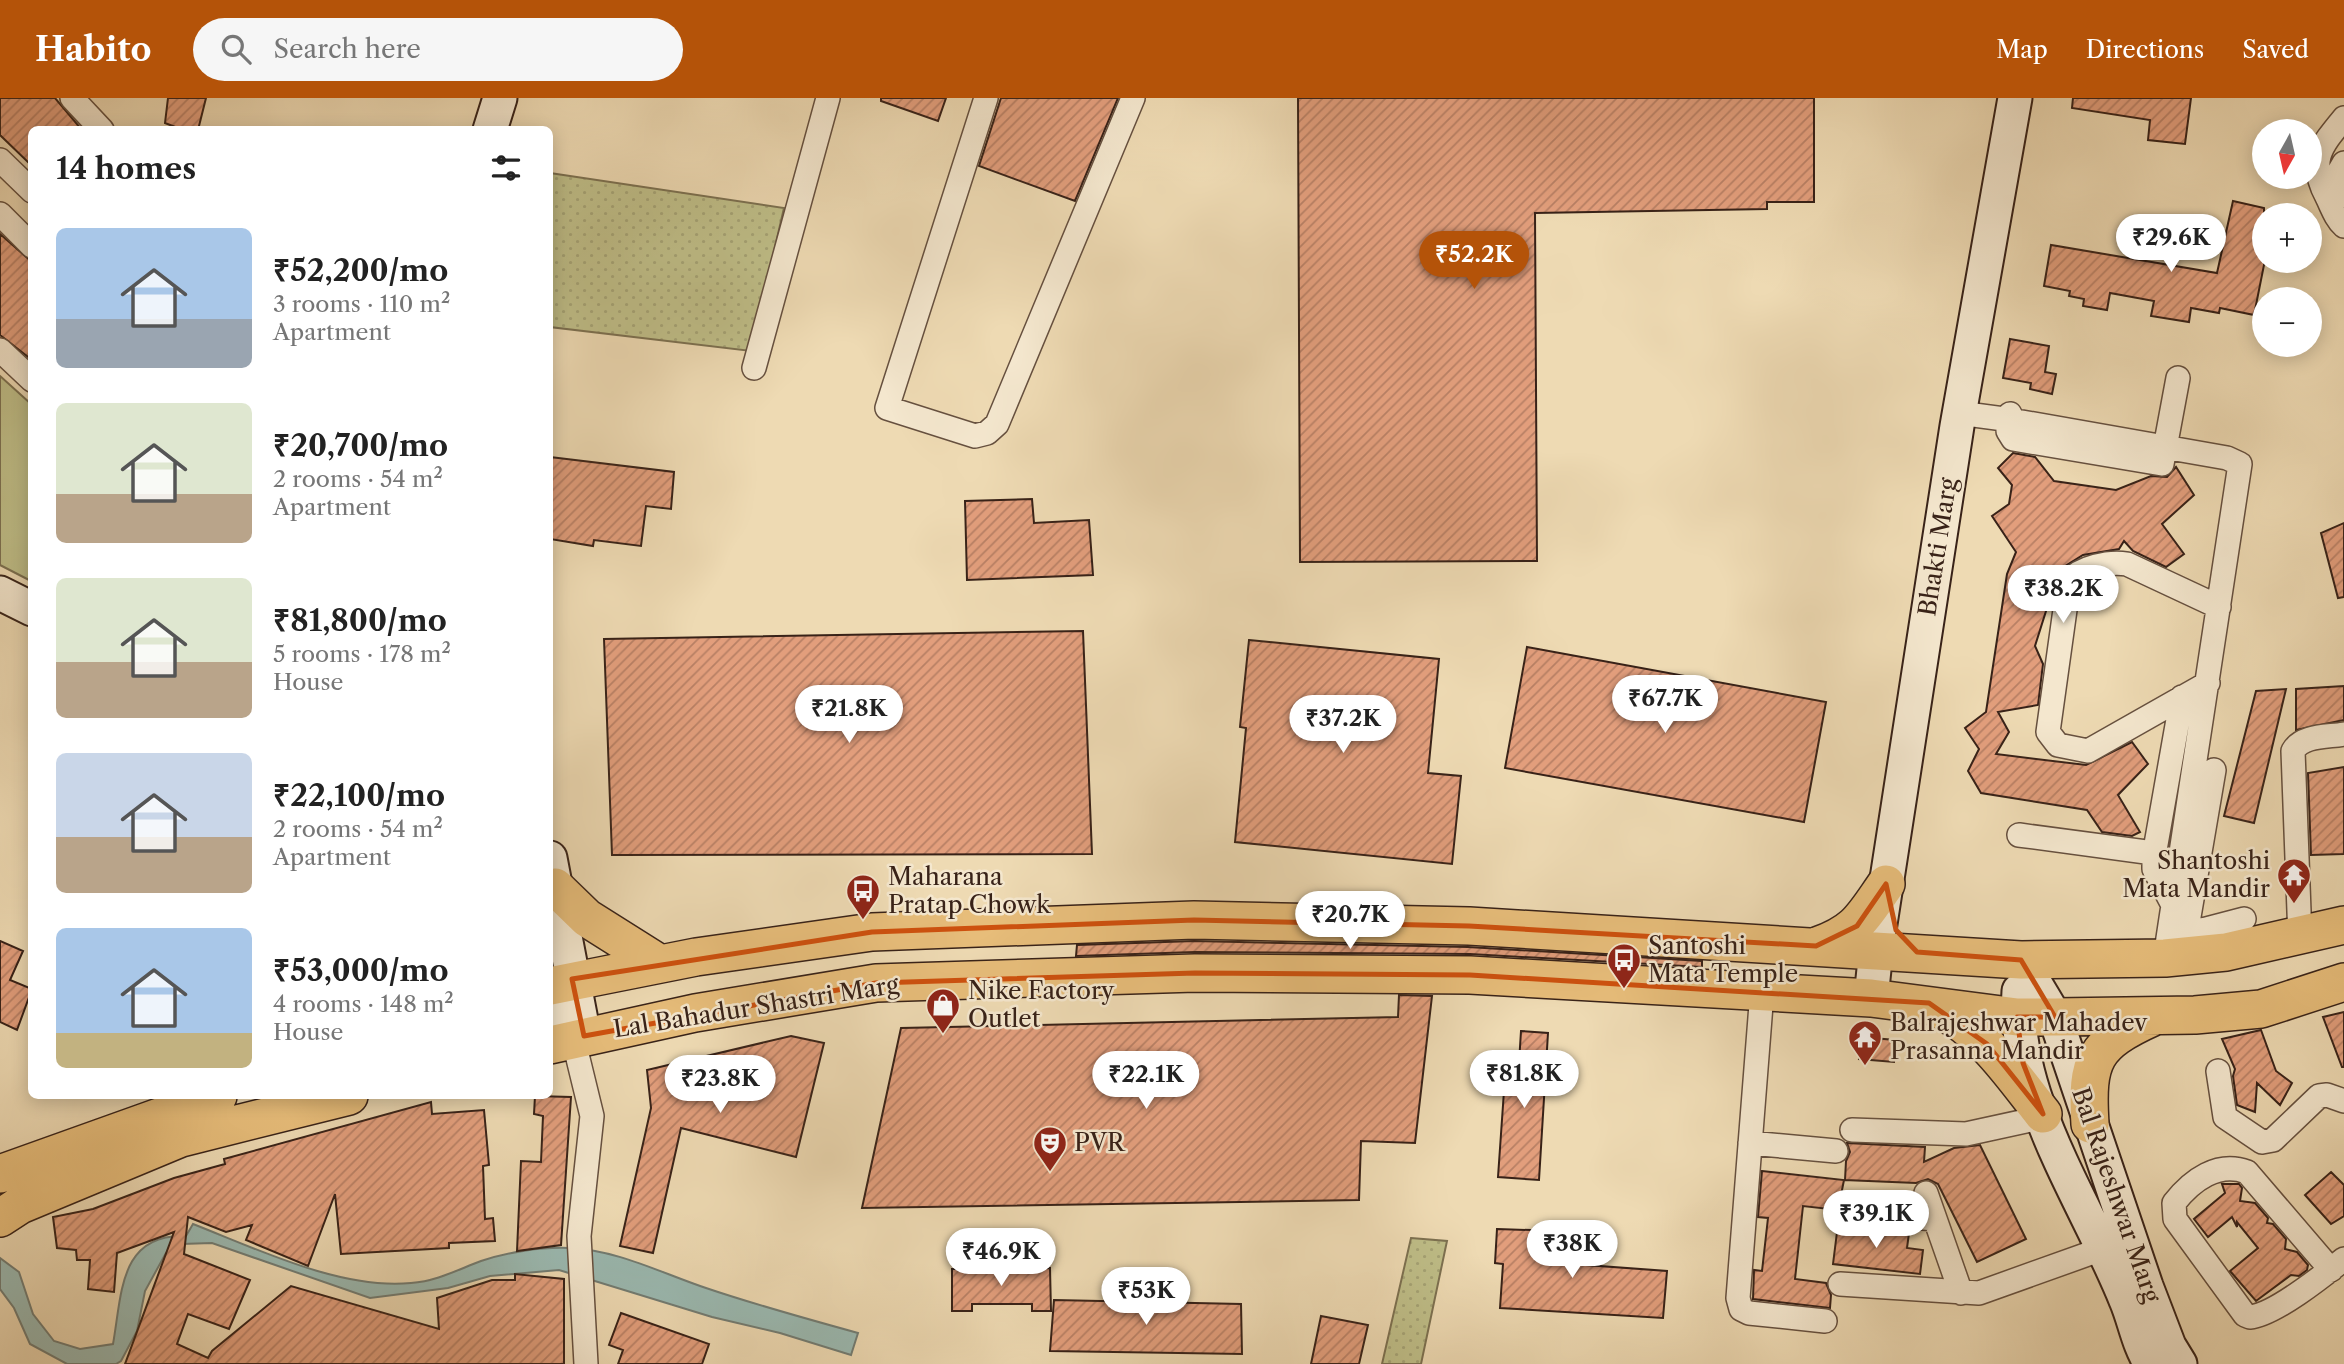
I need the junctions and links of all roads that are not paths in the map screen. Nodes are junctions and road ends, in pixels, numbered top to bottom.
1 (72, 98) edge
2 (500, 98) edge
3 (828, 98) edge
4 (986, 98) edge
5 (1133, 98) edge
6 (2015, 98) edge
7 (2344, 118) edge
8 (97, 126) edge
9 (492, 126) edge
10 (0, 160) edge
11 (2344, 163) edge
12 (28, 187) edge
13 (2342, 196) dead end
14 (0, 214) edge
15 (2344, 226) edge
16 (28, 242) edge
17 (0, 350) edge
18 (754, 368) dead end
19 (28, 376) edge
20 (2178, 378) dead end
21 (1958, 420) junction
22 (2166, 447) junction
23 (0, 593) edge
24 (28, 606) edge
25 (2219, 607) junction
26 (2208, 683) junction
27 (2182, 697) junction
28 (2344, 734) edge
29 (2214, 770) dead end
30 (2020, 835) dead end
31 (2154, 860) dead end
32 (553, 872) edge
33 (1886, 884) junction
34 (2174, 907) junction
35 (553, 909) edge
36 (2244, 919) dead end
37 (2344, 925) edge
38 (2300, 938) junction
39 (1816, 946) junction
40 (2178, 948) junction
41 (1876, 950) junction
42 (1917, 953) junction
43 (2021, 960) junction
44 (660, 964) junction
45 (2344, 982) edge
46 (557, 990) edge
47 (1762, 992) junction
48 (1871, 998) junction
49 (1929, 1003) junction
50 (2157, 1015) junction
51 (2017, 1017) junction
52 (2055, 1017) junction
53 (566, 1040) edge
54 (2218, 1071) dead end
55 (214, 1099) edge
56 (330, 1099) edge
57 (2344, 1101) edge
58 (2044, 1115) junction
59 (184, 1122) junction
60 (2090, 1124) junction
61 (1852, 1130) dead end
62 (1750, 1143) junction
63 (1836, 1151) dead end
64 (0, 1174) edge
65 (1926, 1193) dead end
66 (1852, 1212) dead end
67 (0, 1218) edge
68 (1936, 1219) junction
69 (2102, 1249) junction
70 (2337, 1265) edge
71 (1840, 1283) dead end
72 (1961, 1293) junction
73 (1825, 1321) dead end
74 (586, 1364) edge
75 (2151, 1364) edge
76 (2180, 1364) edge

1 - 8 street
2 - 9 street
3 - 18 street
4 - 5 street
6 - 21 street, Bhakti Marg
7 - 15 street
10 - 12 street
11 - 13 street
14 - 16 street
17 - 19 street
20 - 22 street
21 - 22 street
21 - 33 street, Bhakti Marg
22 - 25 street
23 - 24 street
25 - 26 street
25 - 27 street
26 - 27 street
26 - 34 street
27 - 30 street
28 - 38 street
29 - 40 street
31 - 34 street
32 - 44 main road
33 - 39 main road
33 - 41 street, Bhakti Marg
33 - 42 main road
34 - 40 street
35 - 46 street
36 - 40 street
37 - 38 main road
38 - 40 main road
39 - 41 main road
39 - 44 main road
40 - 43 main road
41 - 42 main road
41 - 48 street, Bhakti Marg
42 - 43 main road
43 - 51 street, Bal Rajeshwar Marg
43 - 52 street, Bal Rajeshwar Marg
44 - 46 main road
45 - 50 main road, Lal Bahadur Shastri Marg
46 - 53 street
47 - 48 main road, Lal Bahadur Shastri Marg
47 - 53 main road, Lal Bahadur Shastri Marg
47 - 62 street
48 - 49 main road, Lal Bahadur Shastri Marg
49 - 51 main road, Lal Bahadur Shastri Marg
49 - 58 main road
50 - 52 main road, Lal Bahadur Shastri Marg
50 - 60 main road
51 - 52 main road, Lal Bahadur Shastri Marg
51 - 58 street, Bal Rajeshwar Marg
52 - 60 street, Bal Rajeshwar Marg
53 - 74 street
54 - 57 street
55 - 59 main road
56 - 59 main road
58 - 61 street
58 - 69 street, Bal Rajeshwar Marg
59 - 64 main road
59 - 67 main road
60 - 76 street, Bal Rajeshwar Marg
62 - 63 street
62 - 73 street
65 - 68 street
66 - 68 street
68 - 72 street
69 - 72 street
69 - 75 street, Bal Rajeshwar Marg
70 - 70 street
71 - 72 street

